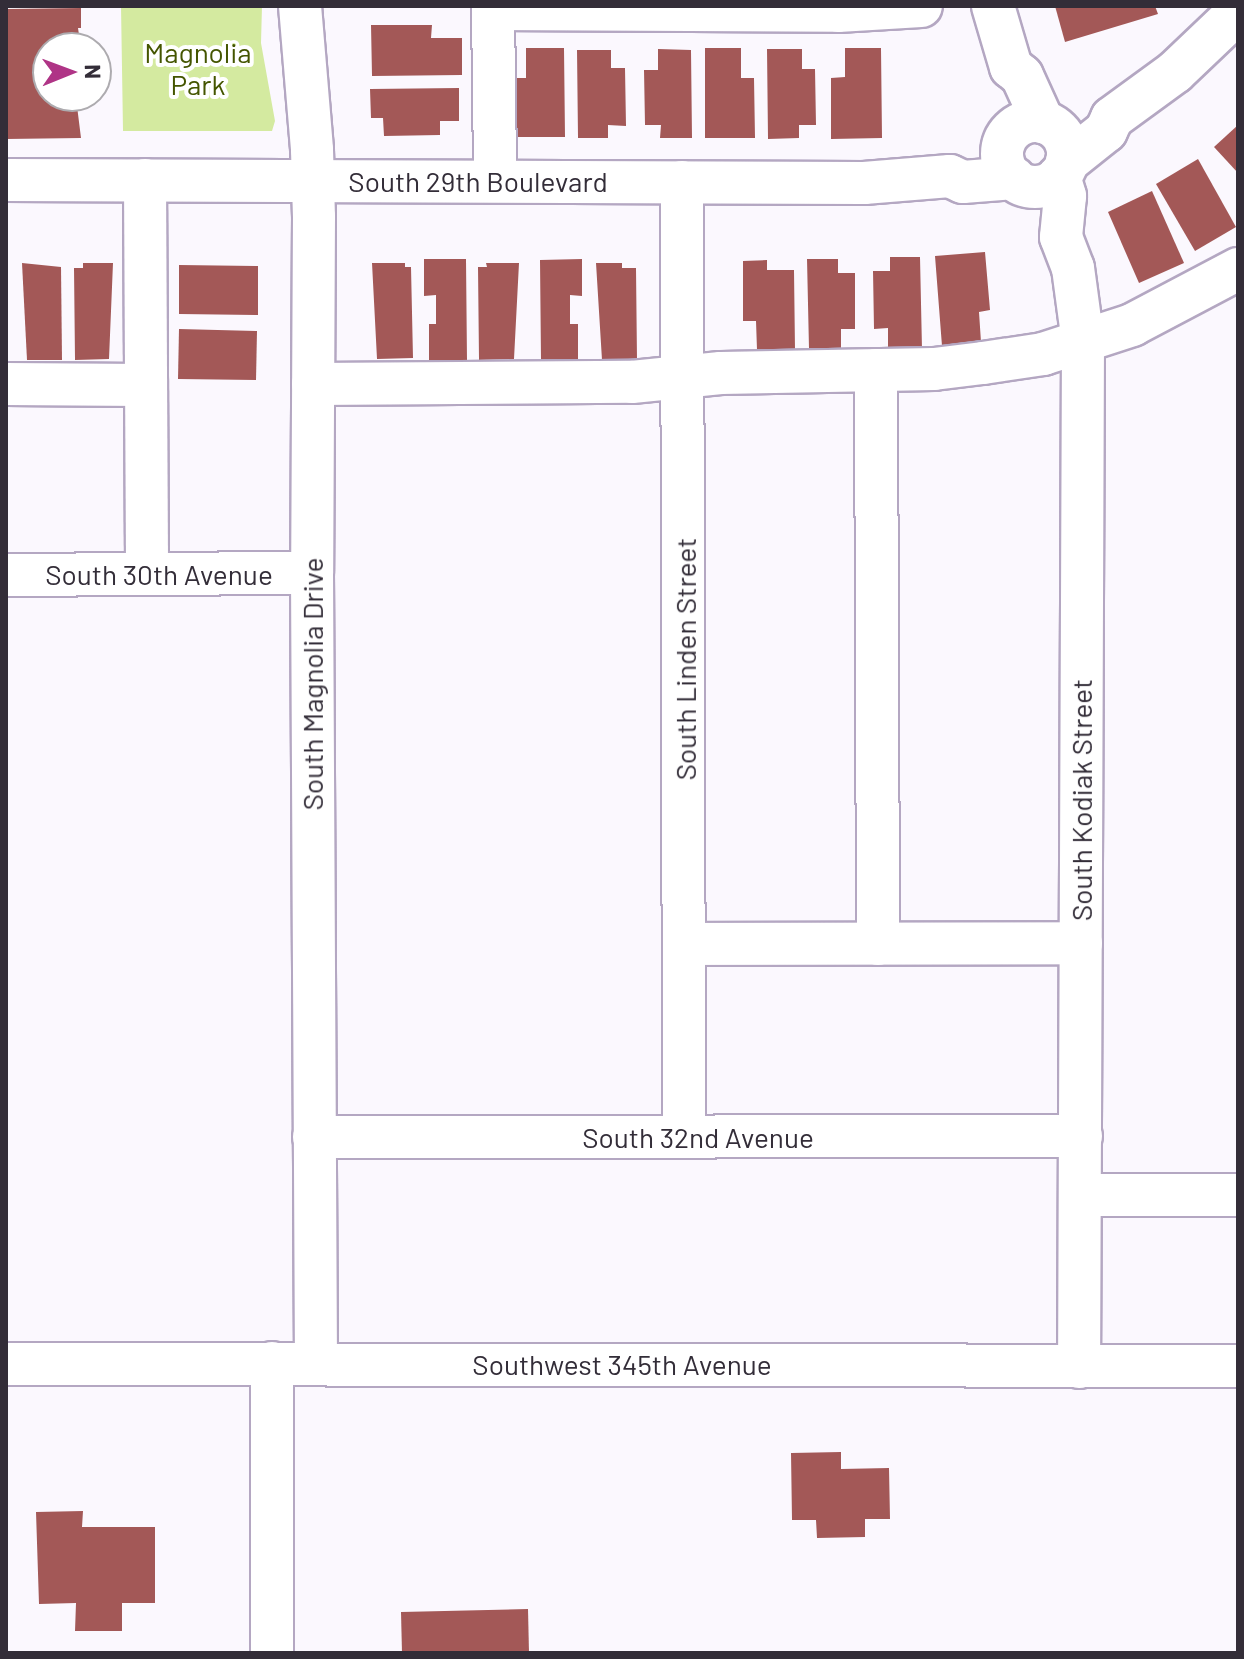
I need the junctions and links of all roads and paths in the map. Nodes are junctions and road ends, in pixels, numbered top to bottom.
1 (300, 6) edge
2 (921, 6) edge
3 (993, 6) edge
4 (493, 8) edge
5 (1238, 12) edge
6 (1034, 152) junction
7 (6, 180) edge
8 (145, 180) junction
9 (314, 181) junction
10 (495, 181) junction
11 (682, 182) junction
12 (1238, 269) edge
13 (1083, 342) junction
14 (876, 370) junction
15 (685, 378) junction
16 (6, 384) edge
17 (313, 384) junction
18 (143, 385) junction
19 (312, 573) junction
20 (147, 574) junction
21 (6, 575) edge
22 (1081, 943) junction
23 (686, 944) junction
24 (878, 944) junction
25 (684, 1136) junction
26 (1081, 1136) junction
27 (314, 1137) junction
28 (1080, 1195) junction
29 (1238, 1195) edge
30 (315, 1344) junction
31 (272, 1363) junction
32 (6, 1364) edge
33 (1238, 1366) edge
34 (1079, 1367) junction
35 (272, 1653) edge

1 - 9 street, South Magnolia Drive
2 - 4 street
3 - 6 street, South Kodiak Street
4 - 10 street
5 - 6 street, South 29th Boulevard
6 - 11 street, South 29th Boulevard
6 - 13 street, South Kodiak Street
7 - 8 street, South 29th Boulevard
8 - 9 street, South 29th Boulevard
8 - 18 street
9 - 10 street, South 29th Boulevard
9 - 17 street, South Magnolia Drive
10 - 11 street, South 29th Boulevard
11 - 15 street, South Linden Street
12 - 13 street
13 - 14 street
13 - 22 street, South Kodiak Street
14 - 15 street
14 - 24 street
15 - 17 street
15 - 23 street, South Linden Street
16 - 18 street
17 - 19 street, South Magnolia Drive
18 - 20 street
19 - 20 street, South 30th Avenue
19 - 27 street, South Magnolia Drive
20 - 21 street, South 30th Avenue
22 - 24 street
22 - 26 street, South Kodiak Street
23 - 24 street
23 - 25 street, South Linden Street
25 - 26 street, South 32nd Avenue
25 - 27 street, South 32nd Avenue
26 - 28 street, South Kodiak Street
27 - 30 street, South Magnolia Drive
28 - 29 street
28 - 34 street, South Kodiak Street
30 - 31 street, Southwest 345th Avenue
30 - 34 street, Southwest 345th Avenue
31 - 32 street, Southwest 345th Avenue
31 - 35 street
33 - 34 street, Southwest 345th Avenue

